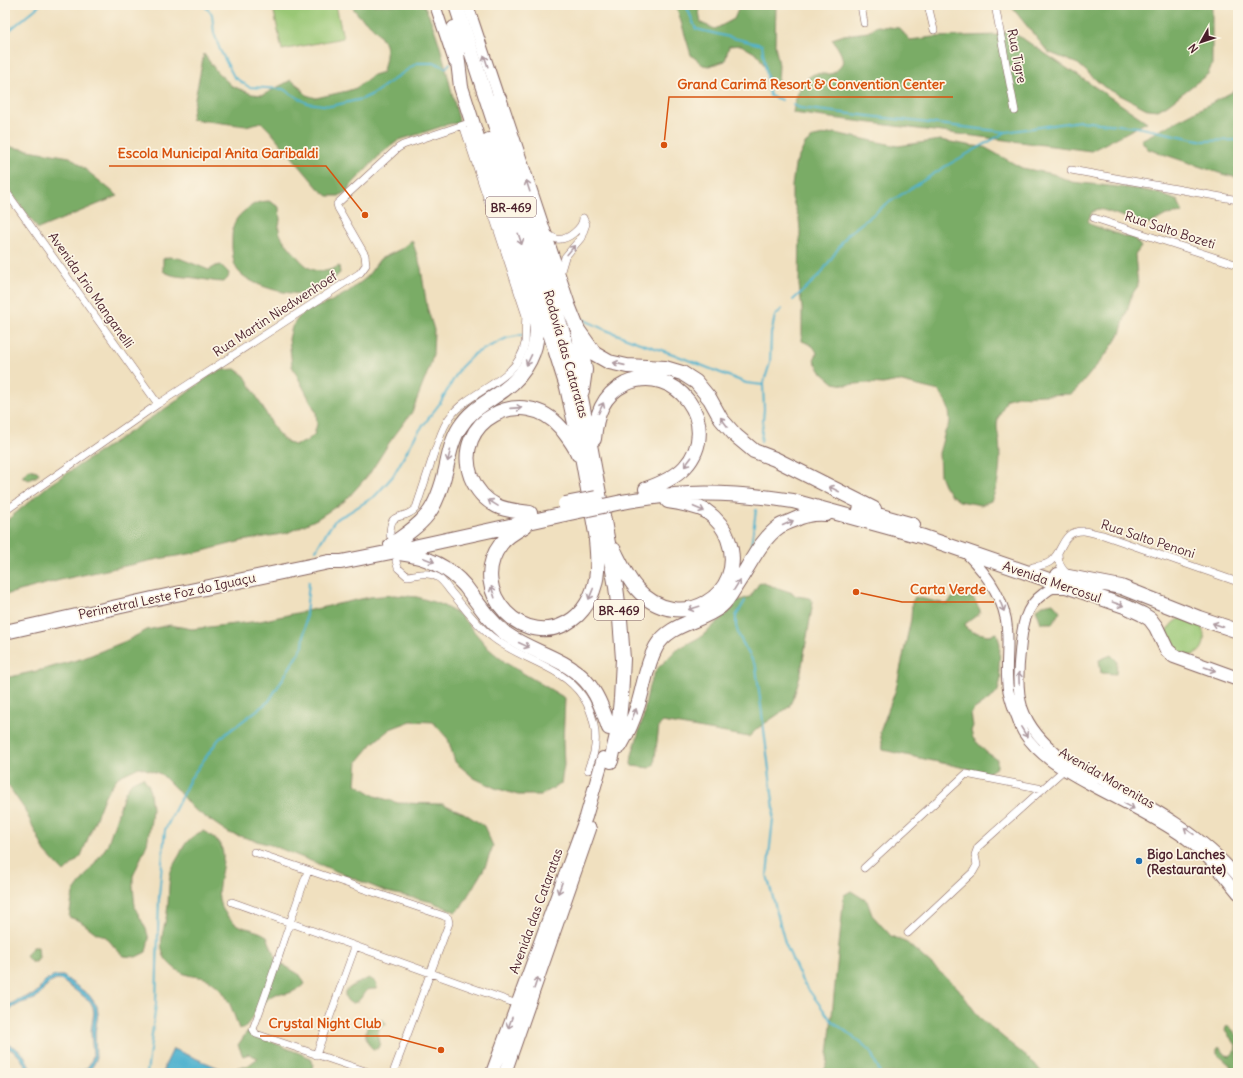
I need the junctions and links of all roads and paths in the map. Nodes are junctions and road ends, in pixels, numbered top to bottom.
1 (435, 5) edge
2 (446, 5) edge
3 (456, 5) edge
4 (468, 5) edge
5 (861, 5) edge
6 (928, 5) edge
7 (995, 5) edge
8 (864, 23) dead end
9 (454, 28) junction
10 (934, 30) dead end
11 (462, 87) junction
12 (499, 98) junction
13 (1016, 111) dead end
14 (468, 123) junction
15 (500, 143) junction
16 (1071, 170) dead end
17 (5, 190) edge
18 (1238, 200) edge
19 (1094, 218) dead end
20 (542, 228) junction
21 (1238, 265) edge
22 (560, 284) junction
23 (578, 330) junction
24 (581, 400) junction
25 (158, 404) junction
26 (593, 459) junction
27 (586, 472) junction
28 (647, 493) junction
29 (5, 511) edge
30 (844, 515) junction
31 (531, 517) junction
32 (894, 519) junction
33 (601, 532) junction
34 (392, 548) junction
35 (964, 551) junction
36 (1058, 553) junction
37 (1033, 567) junction
38 (1238, 582) edge
39 (1071, 583) junction
40 (1238, 631) edge
41 (5, 632) edge
42 (1238, 679) edge
43 (609, 728) junction
44 (607, 760) junction
45 (1068, 767) junction
46 (588, 770) dead end
47 (1042, 790) junction
48 (1154, 814) junction
49 (254, 852) dead end
50 (864, 868) dead end
51 (308, 871) junction
52 (1238, 877) edge
53 (1238, 894) edge
54 (232, 902) dead end
55 (289, 923) junction
56 (908, 933) dead end
57 (355, 947) junction
58 (430, 973) junction
59 (517, 1004) junction
60 (316, 1055) junction
61 (371, 1073) edge
62 (393, 1073) edge
63 (492, 1073) edge
64 (505, 1073) edge

1 - 11 main road
2 - 9 highway, Rodovía das Cataratas / BR-469
3 - 15 highway, Rodovía das Cataratas / BR-469
12 -> 4 main road
5 - 8 street
6 - 10 street
7 - 13 street, Rua Tigre
9 - 11 highway
9 -> 27 highway, Rodovía das Cataratas / BR-469
11 - 14 highway
12 - 15 highway
20 -> 12 highway
14 - 25 street, Rua Martin Niedwenhoef
14 - 34 street
14 -> 34 highway
15 - 24 highway, Rodovía das Cataratas / BR-469
16 - 18 street
17 - 25 street, Avenida Irio Manganelli
19 - 21 street, Rua Salto Bozeti
20 - 22 highway
22 -> 20 street
22 - 23 highway
23 - 24 highway
32 -> 23 highway
24 - 26 highway, Rodovía das Cataratas / BR-469
25 - 29 street, Rua Martin Niedwenhoef
26 -> 28 highway
26 - 33 highway, Rodovía das Cataratas / BR-469
31 -> 27 highway
27 - 33 highway, Rodovía das Cataratas / BR-469
28 - 30 highway
28 - 31 highway, Perimetral Leste Foz do Iguaçu, bridge
28 - 32 highway
28 -> 33 highway
30 - 35 highway, Avenida Mercosul
44 -> 30 highway
33 -> 31 highway
31 - 34 highway, Perimetral Leste Foz do Iguaçu
32 - 37 highway, Avenida Mercosul
33 - 43 highway, Rodovía das Cataratas / BR-469
33 - 44 highway, Rodovía das Cataratas / BR-469
34 - 41 highway, Perimetral Leste Foz do Iguaçu
34 -> 43 highway
34 - 46 street
35 - 39 highway, Avenida Mercosul
35 -> 45 main road, Avenida Morenitas
36 - 37 street, Rua Salto Penoni
36 - 38 street, Rua Salto Penoni
36 - 39 street
37 - 39 highway, Avenida Mercosul
40 -> 39 highway, Avenida Mercosul
39 -> 42 highway, Avenida Mercosul
45 -> 39 main road, Avenida Morenitas
43 - 44 highway, Rodovía das Cataratas / BR-469
44 -> 59 main road, Avenida das Cataratas
64 -> 44 main road, Avenida das Cataratas
45 - 47 street
45 - 48 main road, Avenida Morenitas
47 - 50 street
47 - 56 street
52 -> 48 main road, Avenida Morenitas
48 - 53 main road, Avenida Morenitas
49 - 51 street
51 - 55 street
51 - 58 street
54 - 55 street
55 - 57 street
55 - 60 street
57 - 58 street
57 - 60 street
58 - 59 street
58 - 62 street
59 -> 63 main road, Avenida das Cataratas
60 - 61 street

